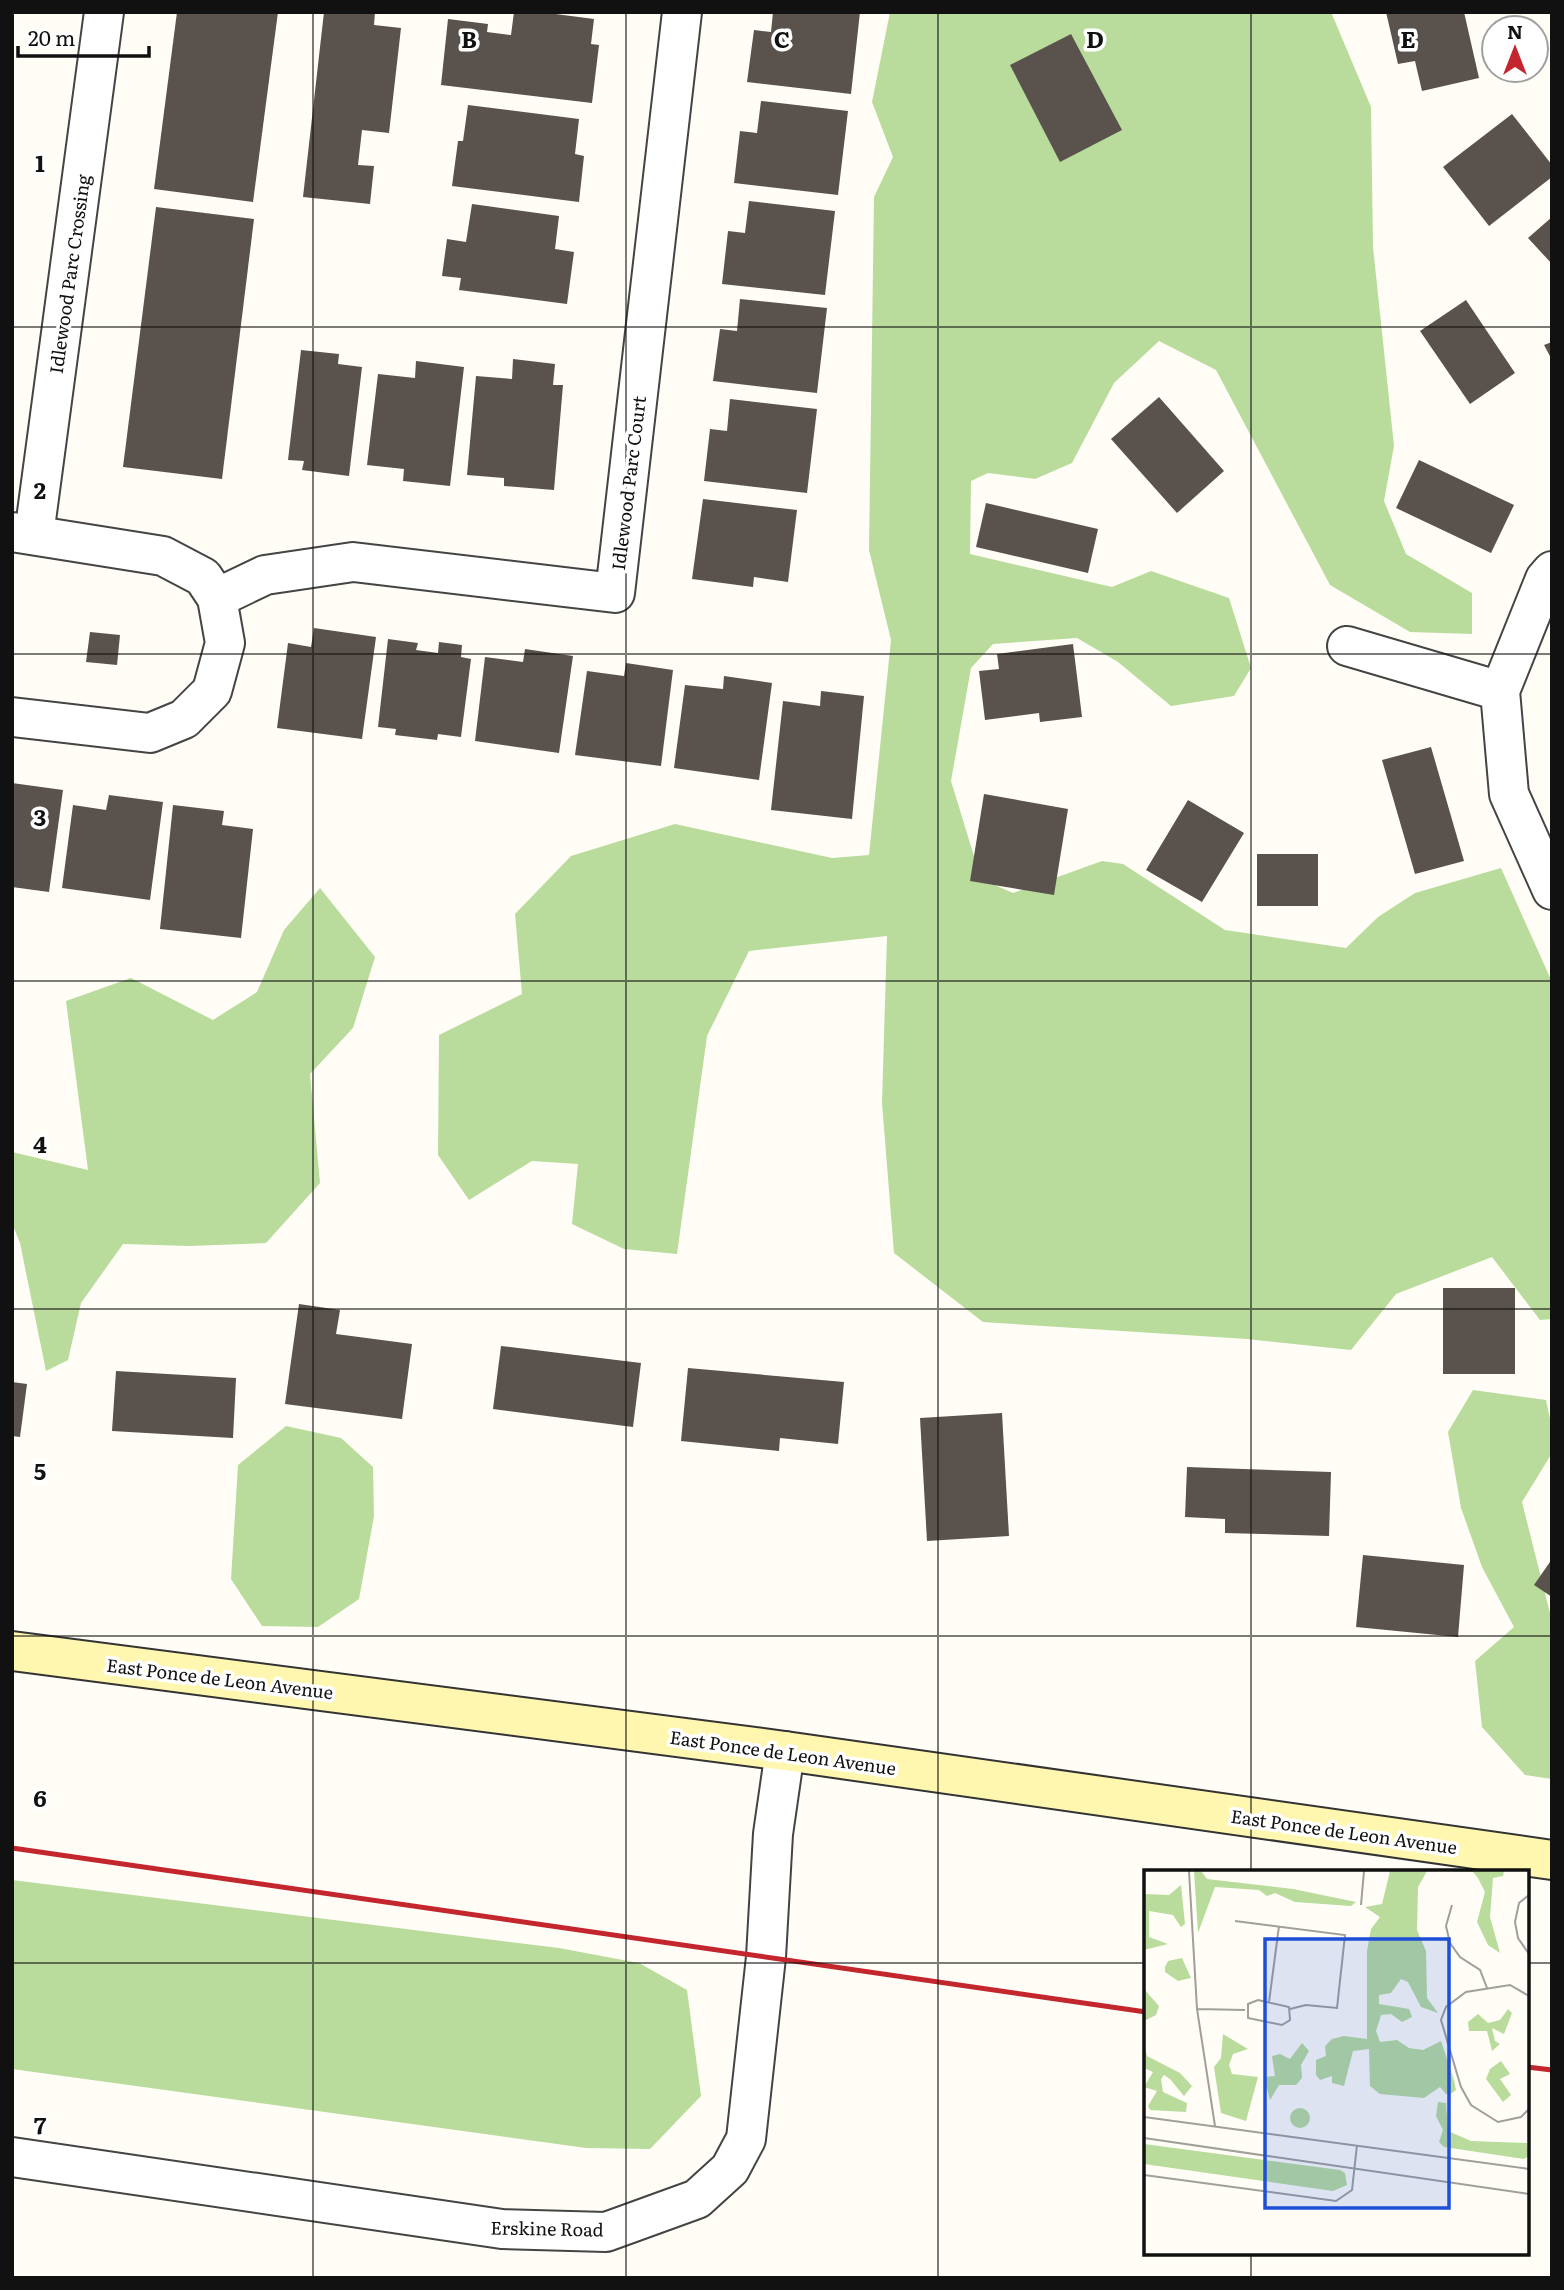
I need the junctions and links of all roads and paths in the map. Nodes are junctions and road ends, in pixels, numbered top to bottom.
1 (104, 12) edge
2 (682, 12) edge
3 (23, 534) edge
4 (1552, 571) edge
5 (218, 598) junction
6 (1347, 646) dead end
7 (1500, 691) junction
8 (12, 717) edge
9 (1552, 890) edge
10 (12, 1651) edge
11 (785, 1751) junction
12 (1552, 1860) edge
13 (12, 2157) edge

1 - 3 street, Idlewood Parc Crossing
2 - 5 street, Idlewood Parc Court
3 - 5 street
4 - 7 street
5 - 8 street
6 - 7 street
7 - 9 street
10 - 11 main road, East Ponce de Leon Avenue
11 - 12 main road, East Ponce de Leon Avenue
11 - 13 street, Erskine Road

